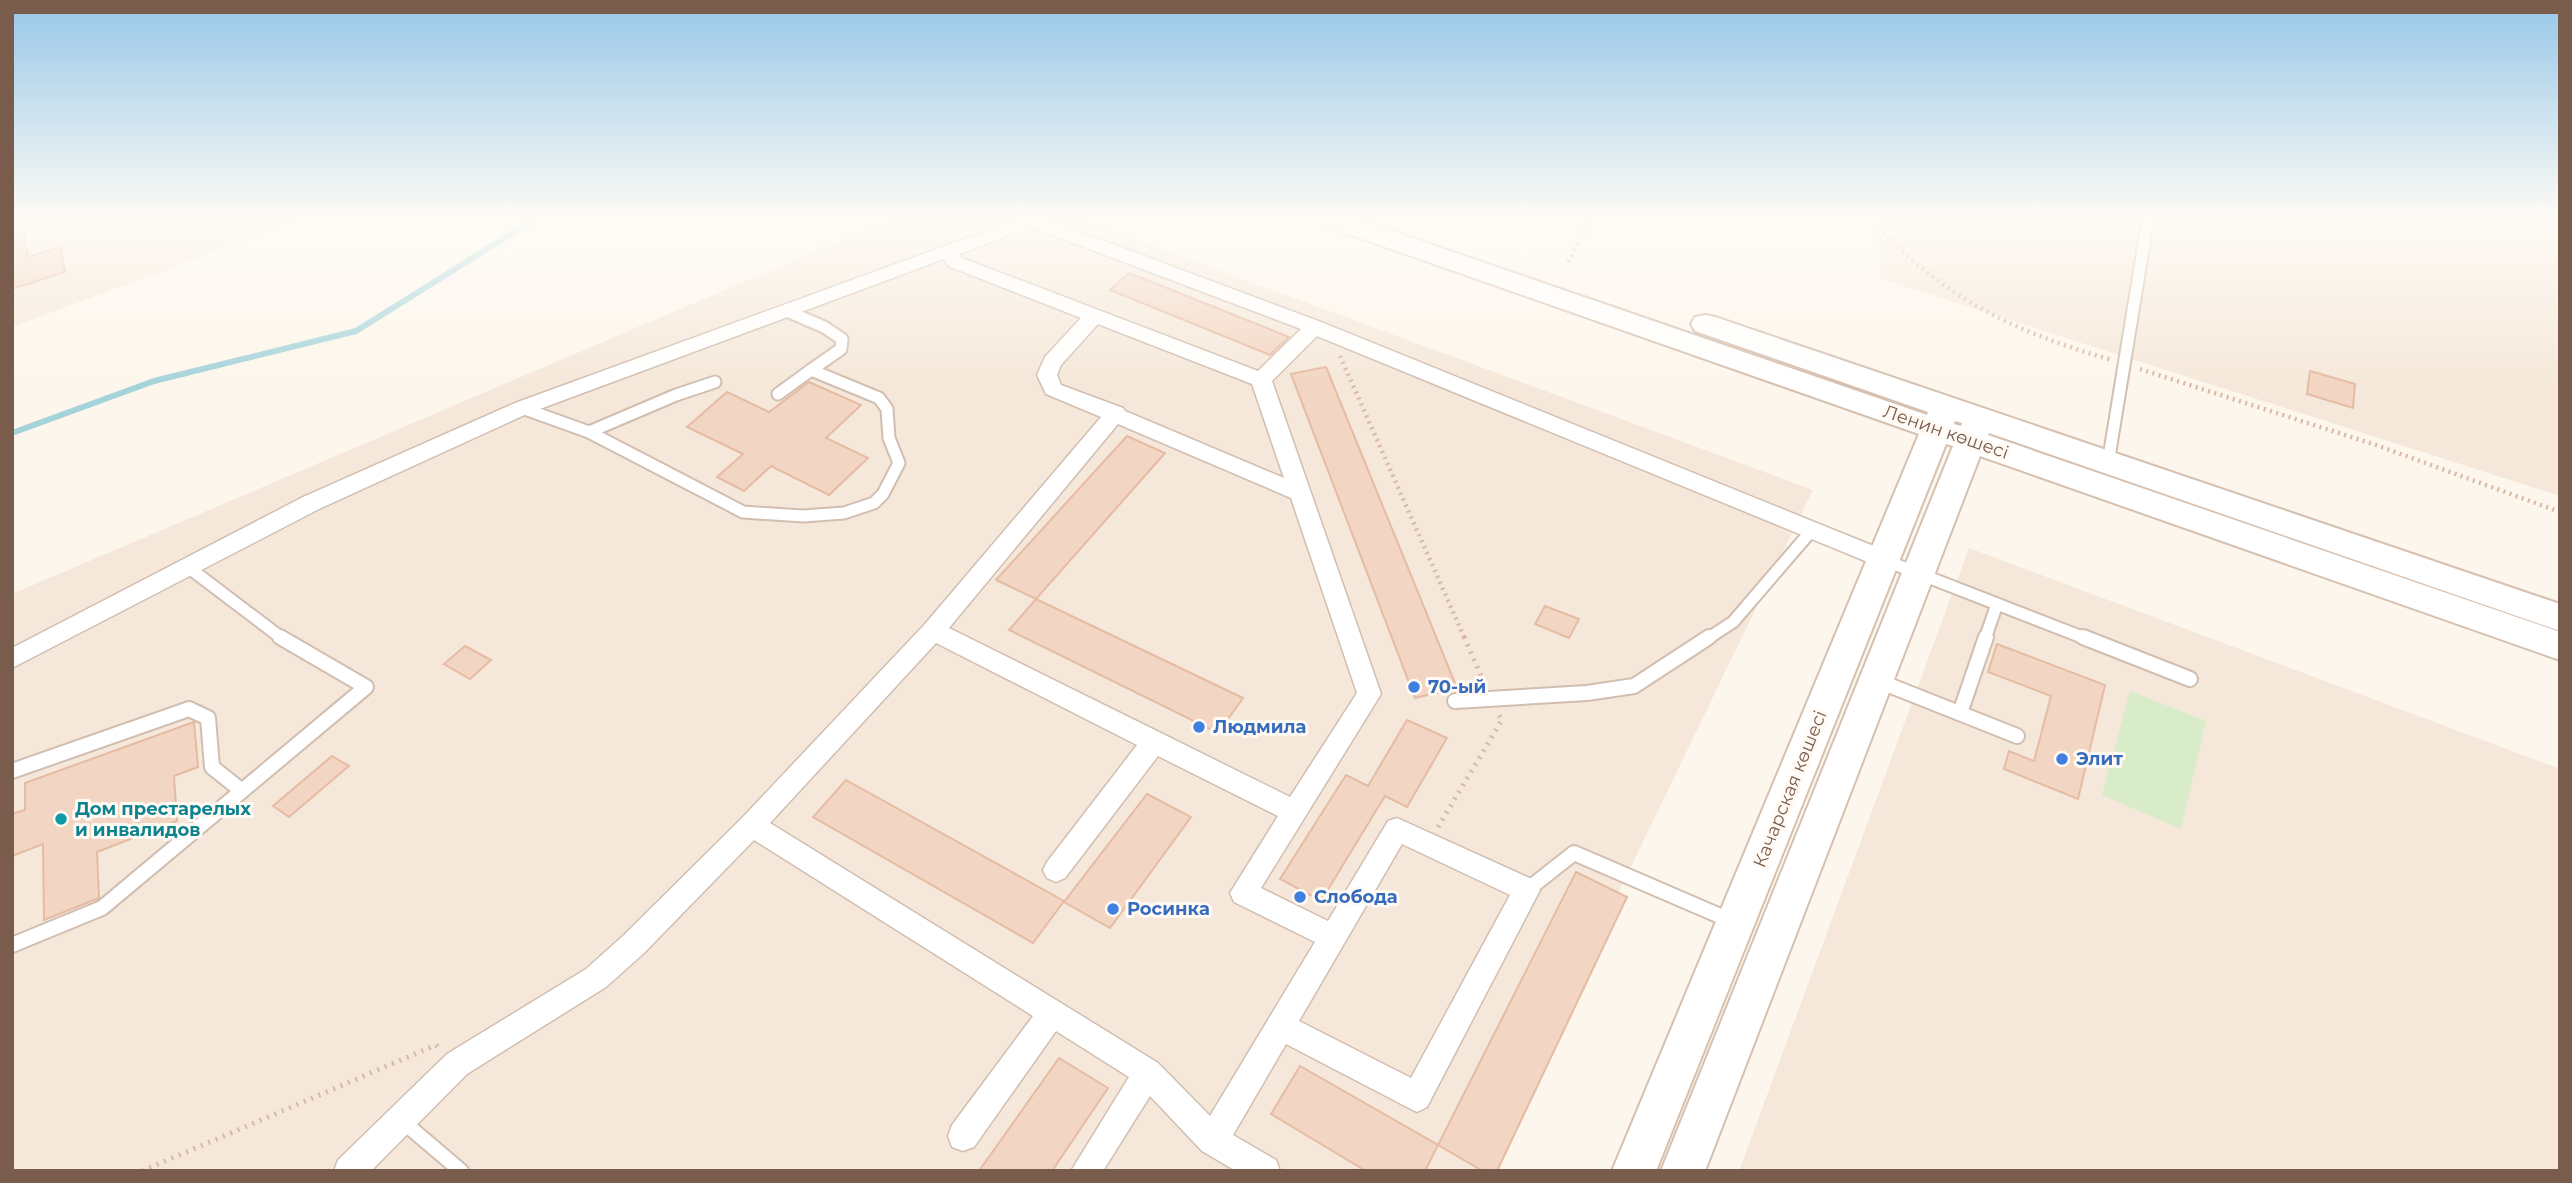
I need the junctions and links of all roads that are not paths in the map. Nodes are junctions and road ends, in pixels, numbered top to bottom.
1 (884, 274) edge
2 (987, 274) edge
3 (1175, 274) edge
4 (1501, 274) edge
5 (1550, 274) edge
6 (2140, 274) edge
7 (787, 311) junction
8 (1094, 315) junction
9 (1322, 330) junction
10 (811, 370) junction
11 (1261, 380) junction
12 (715, 382) dead end
13 (778, 394) dead end
14 (522, 408) junction
15 (1115, 413) junction
16 (1957, 423) junction
17 (589, 432) junction
18 (2108, 463) junction
19 (1300, 493) junction
20 (1812, 530) junction
21 (1883, 559) junction
22 (188, 567) junction
23 (1917, 573) junction
24 (1997, 604) junction
25 (2560, 618) edge
26 (933, 631) junction
27 (2560, 646) edge
28 (12, 659) edge
29 (2190, 679) dead end
30 (1876, 680) junction
31 (1455, 701) dead end
32 (1959, 713) junction
33 (2017, 736) dead end
34 (1154, 742) junction
35 (12, 771) edge
36 (242, 791) junction
37 (1294, 811) junction
38 (752, 825) junction
39 (1056, 870) dead end
40 (1527, 890) junction
41 (1735, 923) junction
42 (1332, 937) junction
43 (12, 944) edge
44 (1052, 1013) junction
45 (1281, 1026) junction
46 (1148, 1073) junction
47 (401, 1120) junction
48 (963, 1136) dead end
49 (1213, 1140) junction
50 (349, 1171) edge
51 (461, 1171) edge
52 (1086, 1171) edge
53 (1265, 1171) edge
54 (1634, 1171) edge
55 (1683, 1171) edge

1 - 7 street
2 - 8 street
3 - 9 street
4 - 16 main road, Ленин көшесі
5 - 16 main road, Ленин көшесі
6 - 18 lane
7 - 10 lane
7 - 14 street
8 - 11 street
8 - 15 street
9 - 11 street
9 - 20 street
10 - 13 lane
10 - 17 lane
11 - 19 street
12 - 17 lane
14 - 17 lane
14 - 22 street
15 - 19 street
15 - 26 street
16 - 18 main road, Ленин көшесі
16 - 21 main road, Качарская көшесі
16 - 23 main road
16 - 27 main road, Ленин көшесі
18 - 25 main road, Ленин көшесі
19 - 37 street
20 - 21 street
20 - 31 lane
21 - 23 lane
21 - 41 main road, Качарская көшесі
22 - 28 street
22 - 36 lane
23 - 24 lane
23 - 30 main road
24 - 29 lane
24 - 32 lane
26 - 34 street
26 - 38 street
30 - 32 lane
30 - 55 main road
32 - 33 lane
34 - 37 street
34 - 39 street
35 - 36 lane
36 - 43 lane
37 - 42 street
38 - 44 street
38 - 47 street
40 - 41 lane
40 - 42 street
40 - 45 street
41 - 54 main road, Качарская көшесі
42 - 45 street
44 - 46 street
44 - 48 street
45 - 49 street
46 - 49 street
46 - 52 street
47 - 50 street
47 - 51 lane
49 - 53 street

